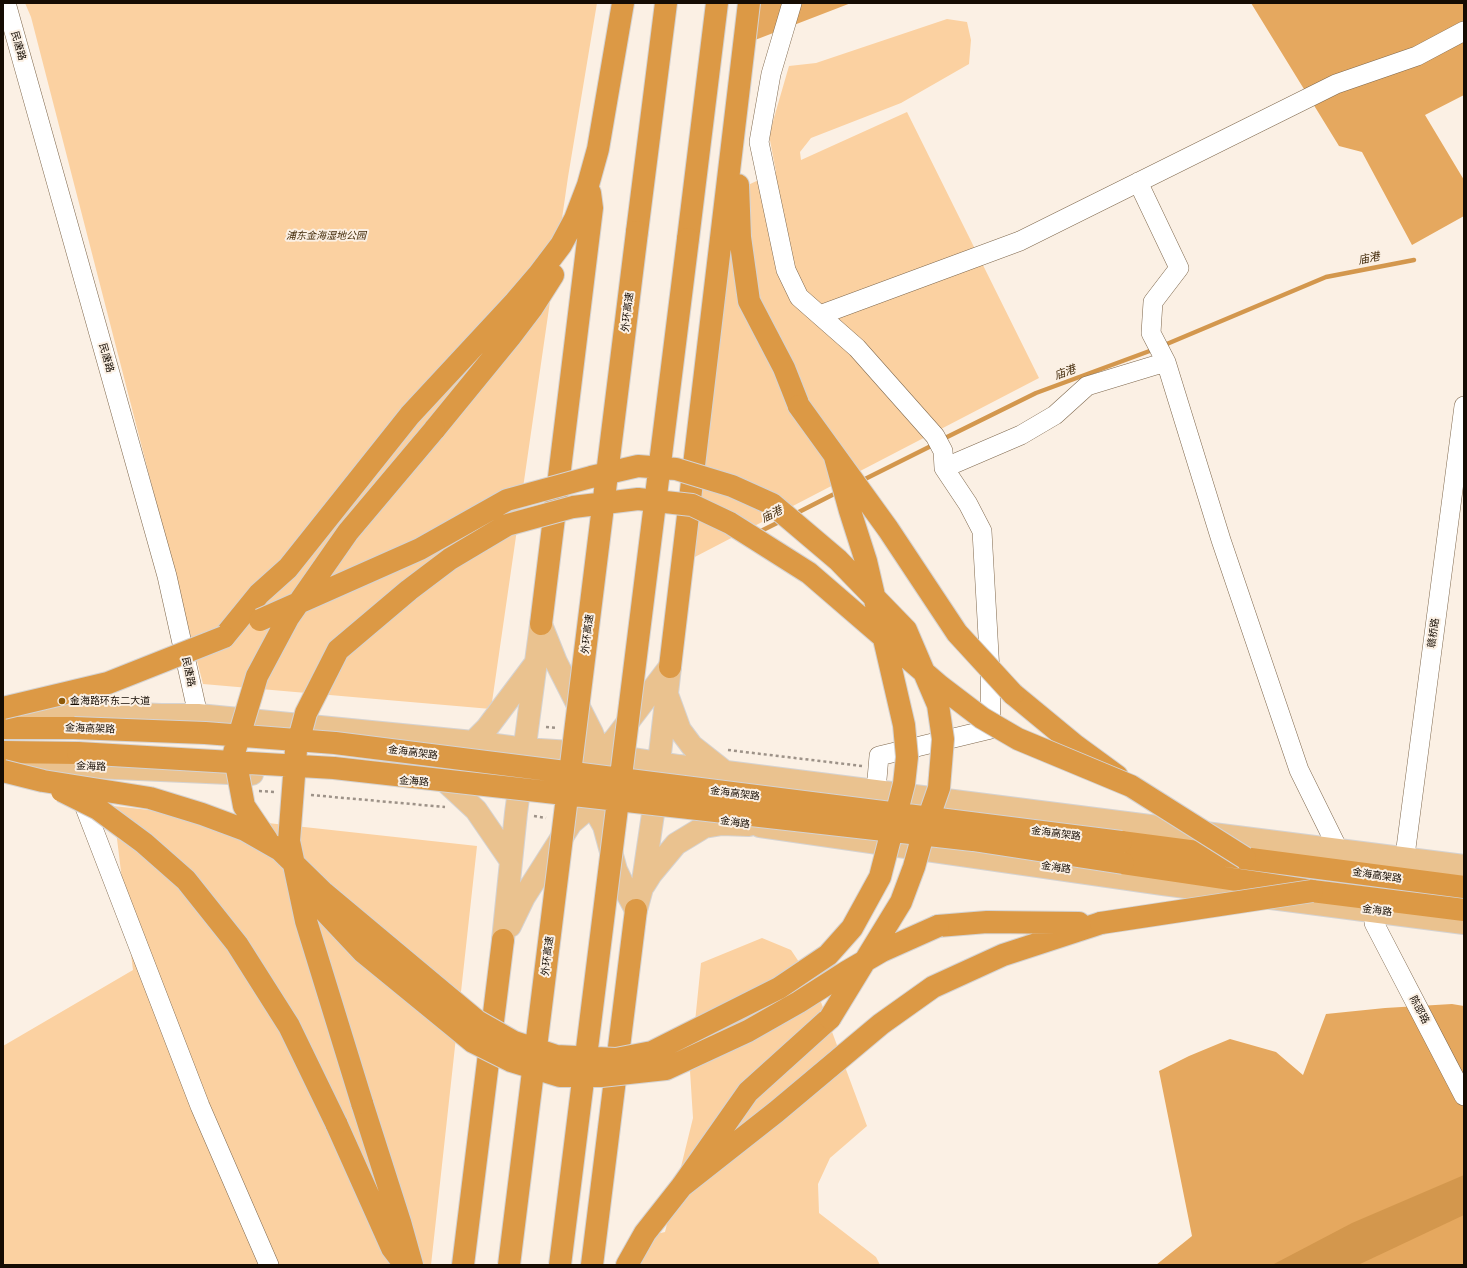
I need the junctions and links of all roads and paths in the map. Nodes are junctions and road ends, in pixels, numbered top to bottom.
1 (6, 3) edge
2 (623, 3) edge
3 (666, 3) edge
4 (717, 3) edge
5 (749, 3) edge
6 (792, 3) edge
7 (1464, 31) edge
8 (735, 119) junction
9 (1138, 182) junction
10 (588, 186) junction
11 (561, 245) junction
12 (820, 315) junction
13 (1165, 359) junction
14 (1464, 406) edge
15 (940, 451) junction
16 (835, 457) junction
17 (541, 624) junction
18 (224, 637) junction
19 (536, 663) junction
20 (670, 667) junction
21 (667, 692) junction
22 (3, 708) edge
23 (3, 711) edge
24 (198, 715) junction
25 (3, 728) edge
26 (473, 742) junction
27 (525, 749) junction
28 (551, 750) junction
29 (3, 752) edge
30 (601, 754) junction
31 (651, 762) junction
32 (3, 766) edge
33 (70, 766) junction
34 (3, 771) edge
35 (725, 772) junction
36 (576, 778) junction
37 (43, 781) junction
38 (610, 782) junction
39 (447, 783) junction
40 (1131, 786) junction
41 (252, 790) dead end
42 (876, 791) junction
43 (283, 793) dead end
44 (306, 795) dead end
45 (542, 798) junction
46 (518, 804) junction
47 (591, 806) junction
48 (476, 810) junction
49 (646, 812) junction
50 (571, 823) junction
51 (749, 825) junction
52 (1338, 849) junction
53 (1245, 858) junction
54 (1403, 859) junction
55 (511, 861) junction
56 (1464, 866) edge
57 (1464, 887) edge
58 (642, 888) junction
59 (1312, 891) junction
60 (636, 910) junction
61 (1464, 910) edge
62 (1101, 923) junction
63 (1464, 923) edge
64 (1374, 924) dead end
65 (503, 940) junction
66 (1464, 1096) edge
67 (682, 1186) junction
68 (269, 1265) edge
69 (405, 1265) edge
70 (412, 1265) edge
71 (462, 1265) edge
72 (509, 1265) edge
73 (560, 1265) edge
74 (592, 1265) edge
75 (627, 1265) edge

1 - 24 street, 民唐路
2 - 10 highway
3 - 72 highway, 外环高速, bridge
4 - 73 highway, bridge
5 - 8 highway
6 - 12 street
7 - 9 street
8 - 16 highway, bridge
8 - 20 highway
9 - 12 street
9 - 13 street
10 - 11 highway
10 - 17 highway
11 - 18 highway
11 - 62 highway, bridge
12 - 15 street
13 - 15 street
13 - 52 street
14 - 54 street, 赣桥路
15 - 42 street
16 - 37 highway, bridge
16 - 40 highway, bridge
17 - 19 main road
17 - 30 main road
18 - 22 highway, bridge
18 - 67 highway, bridge
19 - 26 main road
19 - 27 main road
20 - 21 main road
20 - 30 main road
21 - 31 main road
21 - 35 main road
23 - 24 main road
24 - 26 main road
25 - 53 highway, 金海高架路, bridge
26 - 27 main road
27 - 28 main road
27 - 46 main road
28 - 30 main road
28 - 36 main road
29 - 59 highway, 金海高架路, bridge
30 - 31 main road
30 - 36 main road
30 - 38 main road
31 - 35 main road
31 - 38 main road
31 - 49 main road
32 - 33 main road, 金海路
33 - 39 main road, 金海路
33 - 68 street
34 - 37 highway, bridge
35 - 42 main road
36 - 45 main road
36 - 47 main road
37 - 69 highway, bridge
38 - 47 main road
38 - 49 main road
39 - 46 main road, 金海路
39 - 48 main road
40 - 53 highway, bridge
40 - 70 highway, bridge
41 - 43 path
42 - 52 main road
44 - 48 path
45 - 46 main road, 金海路
45 - 47 main road, 金海路
46 - 50 path
46 - 55 main road
47 - 49 main road, 金海路
47 - 50 main road
47 - 60 main road
48 - 55 main road
49 - 51 main road, 金海路
49 - 58 main road
50 - 65 main road
51 - 58 main road
51 - 63 main road, 金海路
52 - 54 main road
53 - 57 highway, 金海高架路
54 - 56 main road
55 - 65 main road
58 - 60 main road
59 - 61 highway, 金海高架路
59 - 62 highway, bridge
60 - 74 highway
62 - 67 highway
64 - 66 street, 陈邵路
65 - 71 highway
67 - 75 highway

